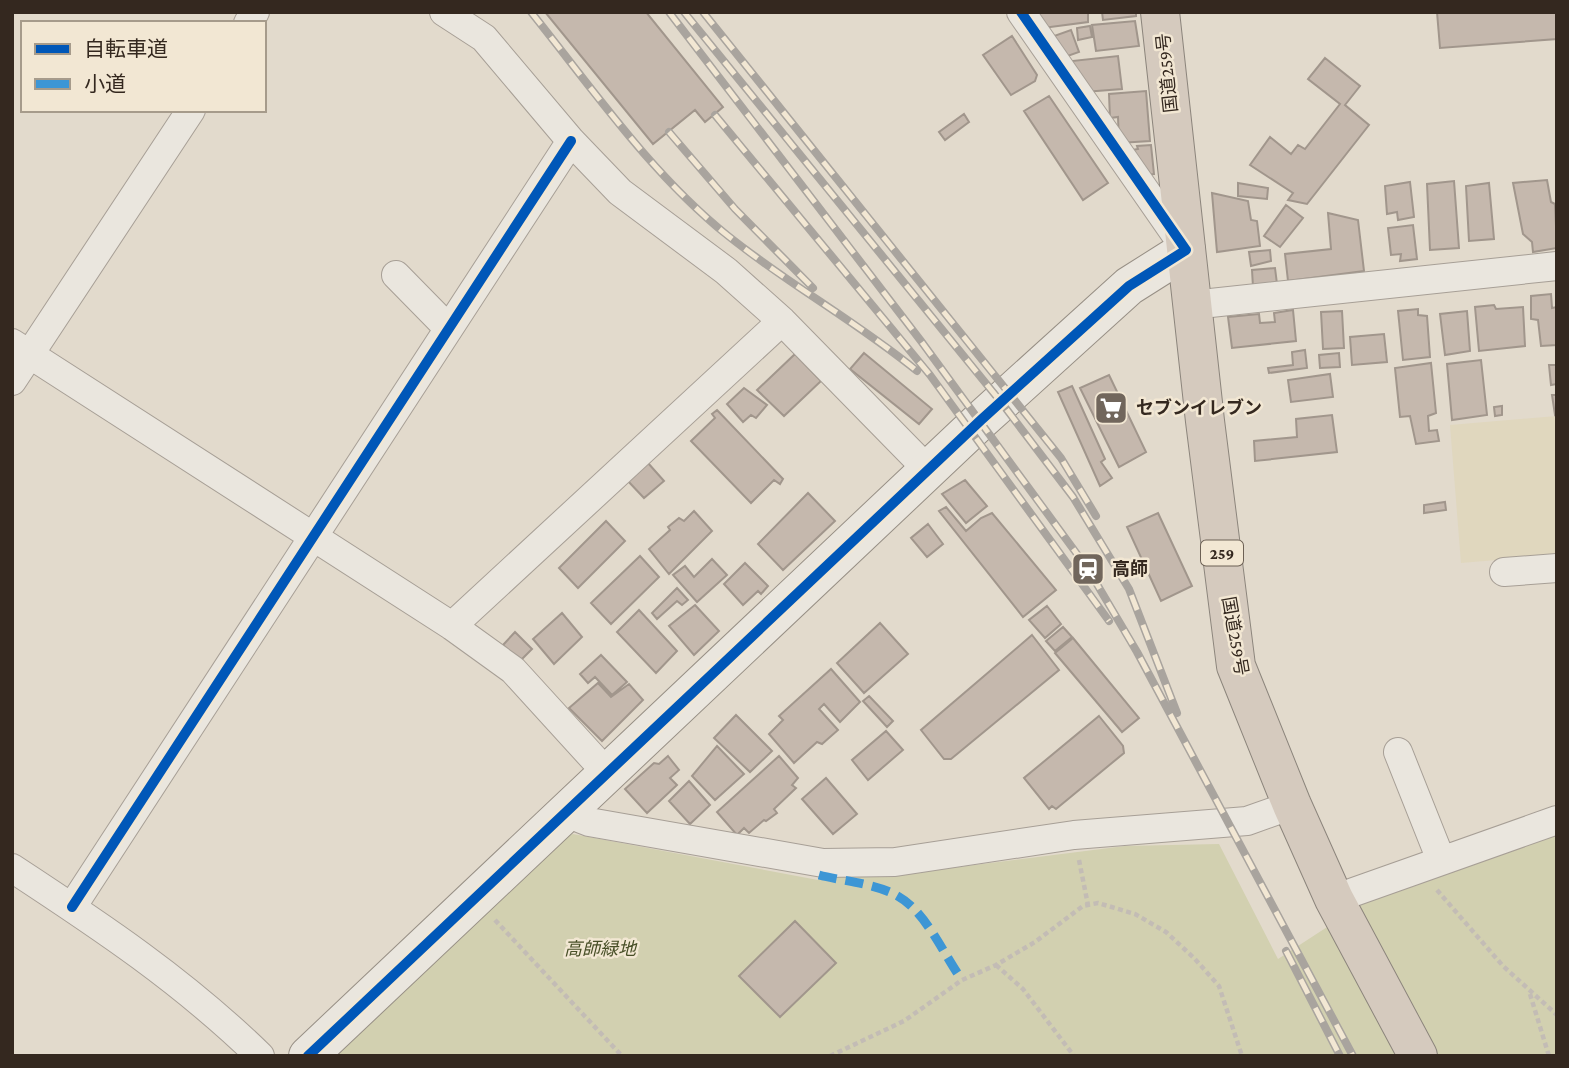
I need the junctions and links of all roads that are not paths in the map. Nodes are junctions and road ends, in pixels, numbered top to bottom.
1 (444, 12) edge
2 (1021, 12) edge
3 (1160, 12) edge
4 (190, 112) edge
5 (571, 141) junction
6 (1186, 250) junction
7 (1557, 266) edge
8 (396, 275) dead end
9 (1192, 305) junction
10 (782, 321) junction
11 (448, 328) junction
12 (22, 349) edge
13 (12, 381) edge
14 (928, 470) junction
15 (312, 538) junction
16 (1557, 569) edge
17 (1504, 572) dead end
18 (452, 625) junction
19 (1398, 752) dead end
20 (606, 772) junction
21 (1292, 805) junction
22 (566, 813) junction
23 (1557, 820) edge
24 (1433, 863) junction
25 (12, 868) edge
26 (1334, 899) junction
27 (72, 907) junction
28 (260, 1056) edge
29 (307, 1056) edge
30 (1418, 1056) edge

1 - 5 street
2 - 6 street
3 - 6 highway, 国道259号 / 259
4 - 12 street
5 - 10 street
5 - 11 street
6 - 9 highway, 国道259号 / 259
6 - 14 street
7 - 9 street
8 - 11 street
9 - 21 highway, 国道259号 / 259
10 - 14 street
10 - 18 street
11 - 15 street
12 - 13 street
12 - 15 street
14 - 20 street
15 - 18 street
15 - 27 street
16 - 17 street
18 - 20 street
19 - 24 street
20 - 22 street
21 - 22 street
21 - 26 highway, 国道259号 / 259
22 - 29 street
23 - 24 street
24 - 26 street
25 - 27 street
26 - 30 highway, 国道259号 / 259
27 - 28 street

